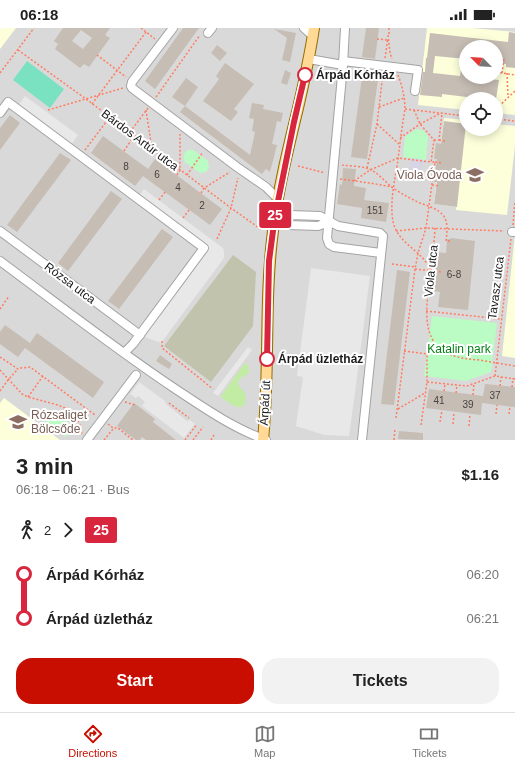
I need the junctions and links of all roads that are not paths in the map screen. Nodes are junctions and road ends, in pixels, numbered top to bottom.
1 (173, 28) edge
2 (304, 28) edge
3 (345, 28) edge
4 (313, 32) edge
5 (309, 59) junction
6 (343, 63) junction
7 (415, 91) dead end
8 (0, 113) edge
9 (278, 199) junction
10 (275, 216) junction
11 (328, 224) junction
12 (0, 231) edge
13 (381, 253) junction
14 (0, 261) edge
15 (140, 335) junction
16 (124, 353) junction
17 (136, 375) dead end
18 (84, 437) edge
19 (264, 440) edge
20 (362, 440) edge

1 - 9 street
2 - 4 street
3 - 6 street
4 - 5 main road, Árpád út
5 - 6 street
5 - 9 main road, Árpád út
6 - 7 street
6 - 11 street
8 - 15 street
9 - 10 main road, Árpád út
10 - 11 street
10 - 19 main road, Árpád út
11 - 13 street
11 - 13 street
12 - 15 street, Rózsa utca
13 - 20 street
14 - 16 street, Rózsa utca
15 - 16 street
16 - 19 street, Rózsa utca
17 - 18 street

